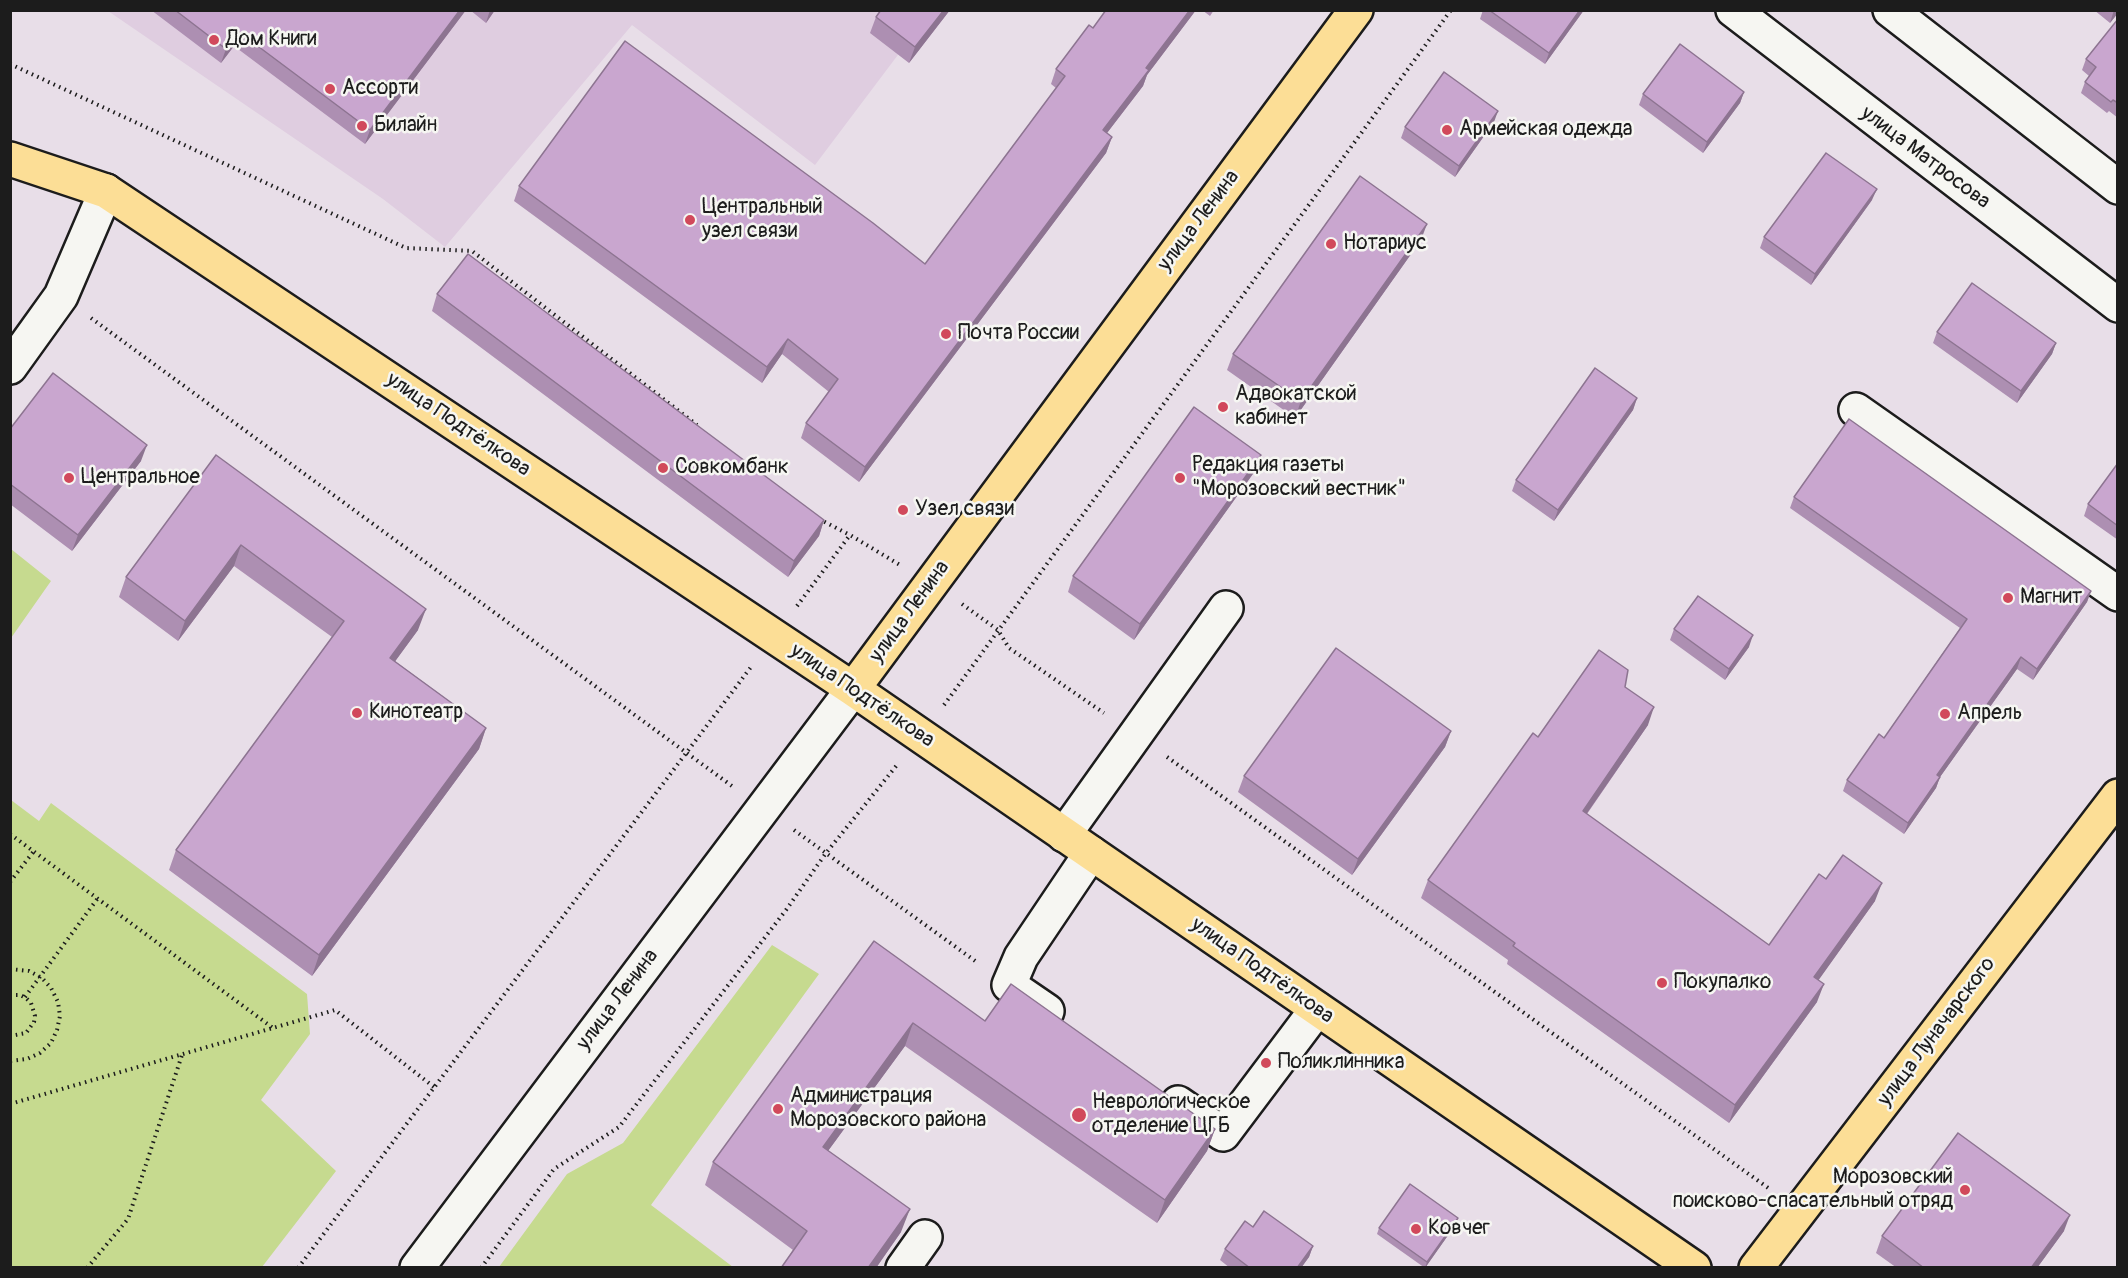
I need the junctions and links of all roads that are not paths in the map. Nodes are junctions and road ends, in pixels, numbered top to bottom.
1 (1356, 10) edge
2 (1733, 10) edge
3 (1890, 10) edge
4 (10, 159) edge
5 (2118, 187) edge
6 (106, 191) junction
7 (2118, 305) edge
8 (10, 367) edge
9 (1856, 410) dead end
10 (2118, 594) edge
11 (1226, 608) dead end
12 (853, 689) junction
13 (2118, 796) edge
14 (1064, 835) junction
15 (1091, 853) junction
16 (1317, 1009) junction
17 (1067, 1025) edge
18 (1155, 1087) edge
19 (925, 1237) dead end
20 (417, 1268) edge
21 (903, 1268) edge
22 (1694, 1268) edge
23 (1756, 1268) edge

1 - 12 main road, улица Ленина
2 - 7 street, улица Матросова
3 - 5 street
4 - 6 main road, улица Подтёлкова
6 - 8 street
6 - 12 main road, улица Подтёлкова
9 - 10 street
11 - 14 street
12 - 14 main road, улица Подтёлкова
12 - 20 street, улица Ленина
13 - 23 main road, улица Луначарского
14 - 15 main road, улица Подтёлкова
15 - 16 main road, улица Подтёлкова
15 - 17 street
16 - 18 street
16 - 22 main road, улица Подтёлкова
19 - 21 street

